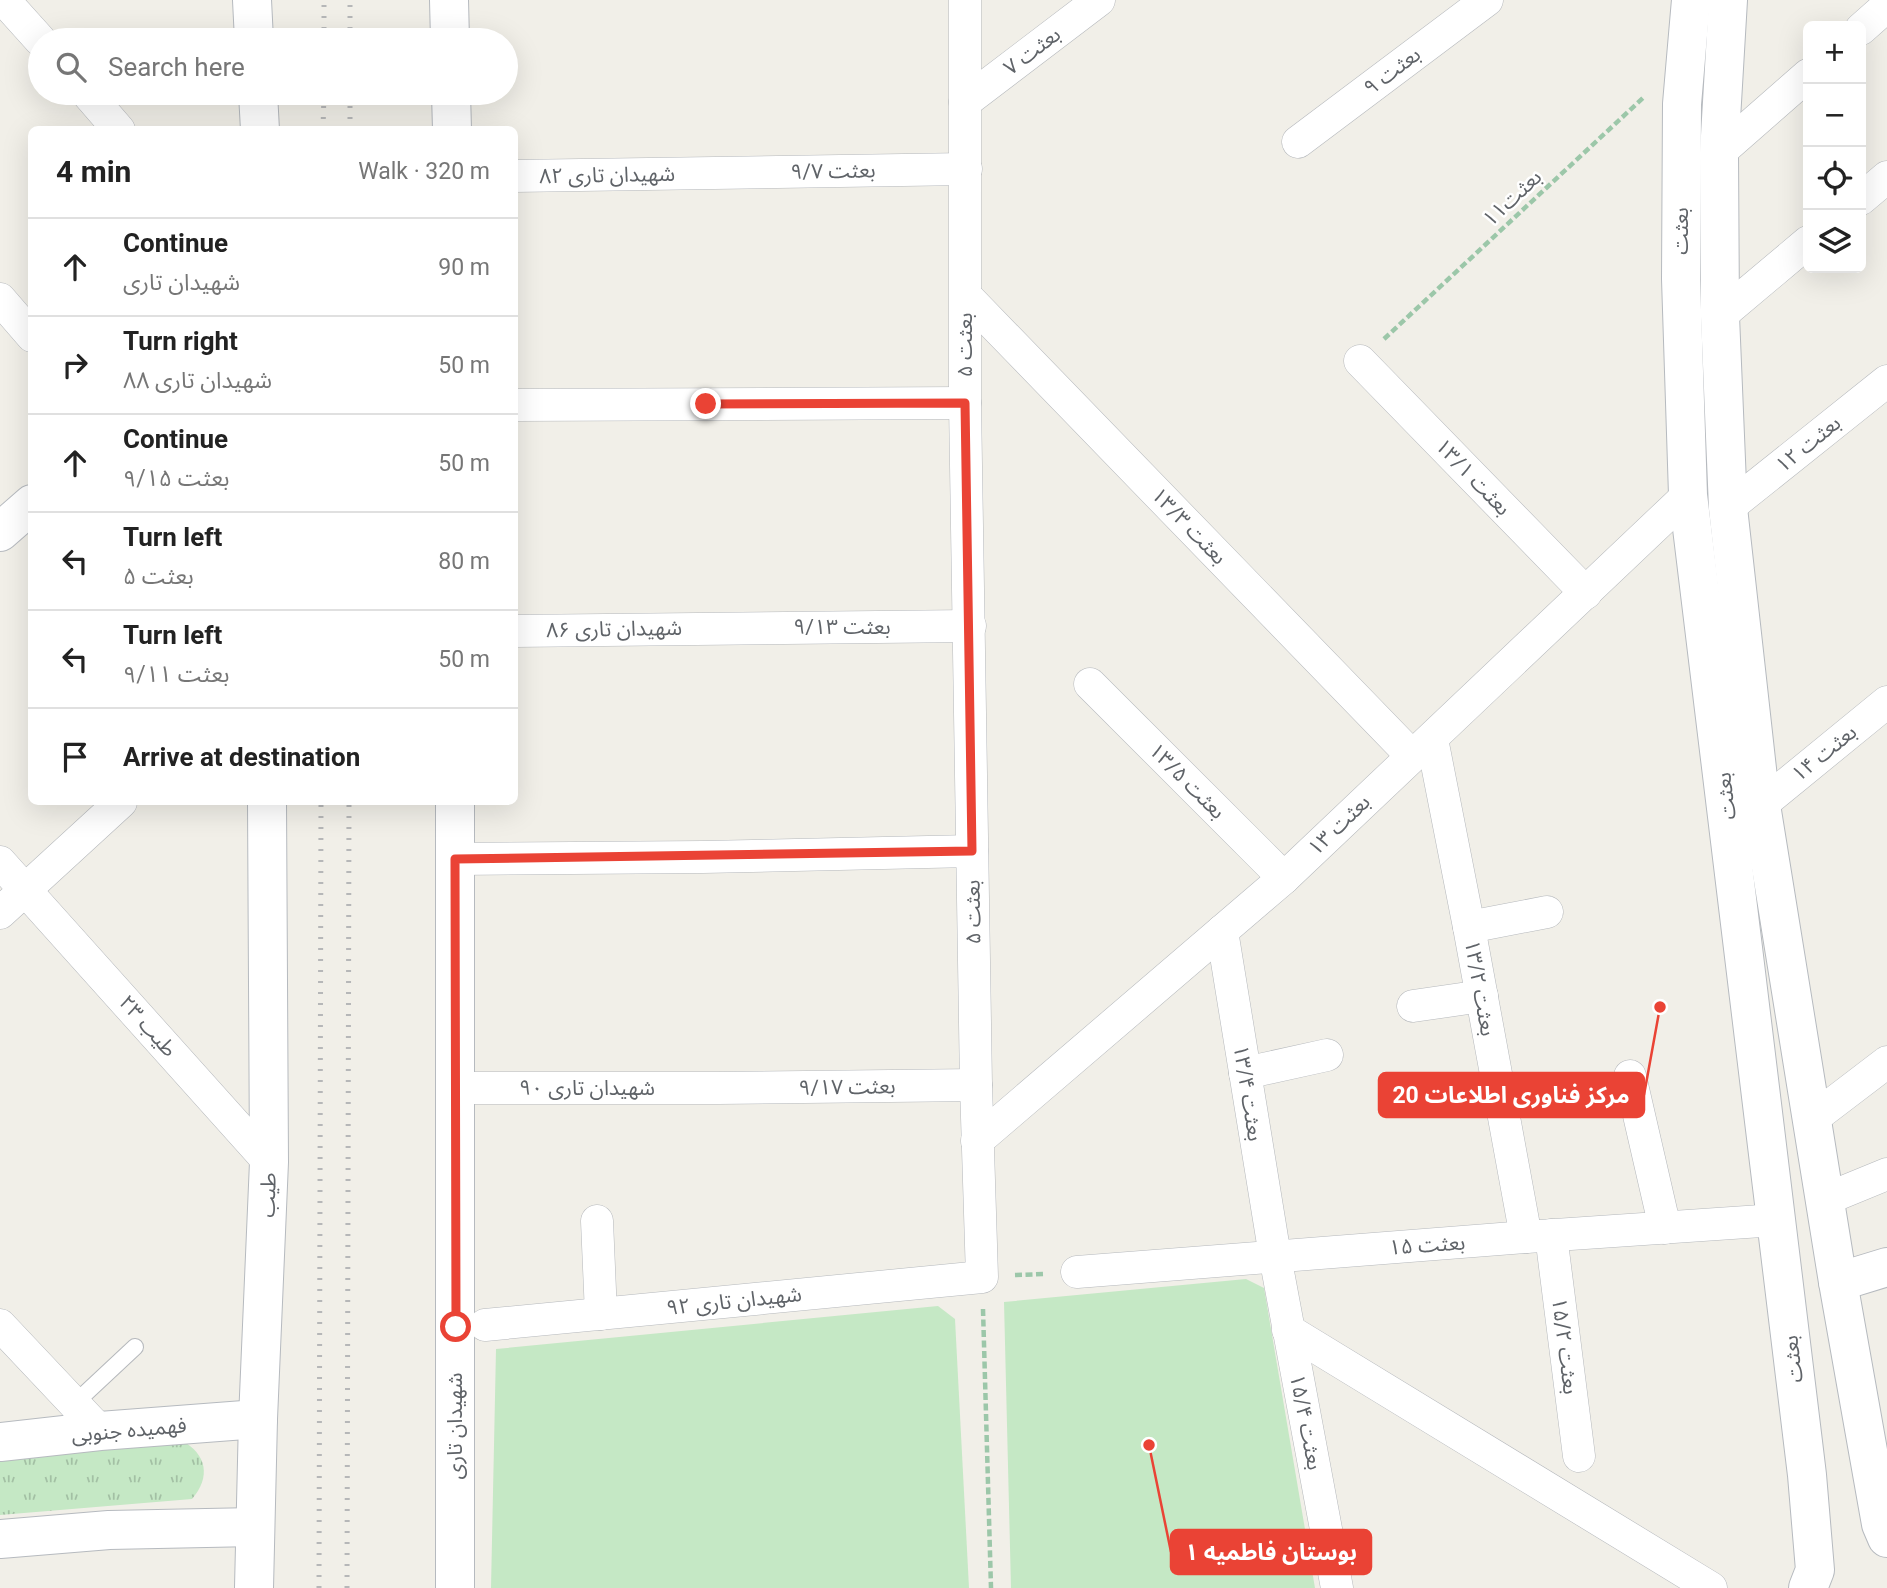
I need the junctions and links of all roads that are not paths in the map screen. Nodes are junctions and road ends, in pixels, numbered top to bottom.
1 (4, 0) edge
2 (252, 0) edge
3 (449, 0) edge
4 (965, 0) edge
5 (1099, 0) edge
6 (1487, 0) edge
7 (1691, 0) edge
8 (1728, 0) edge
9 (1887, 6) edge
10 (1866, 25) edge
11 (29, 28) edge
12 (253, 28) edge
13 (450, 28) edge
14 (1803, 79) edge
15 (965, 102) junction
16 (98, 105) edge
17 (259, 105) edge
18 (451, 105) edge
19 (116, 126) edge
20 (260, 126) edge
21 (452, 126) edge
22 (1298, 142) dead end
23 (1719, 153) junction
24 (965, 169) junction
25 (700, 174) joint
26 (518, 177) edge
27 (1887, 177) edge
28 (1866, 195) edge
29 (1803, 246) edge
30 (965, 296) junction
31 (0, 299) edge
32 (1720, 316) junction
33 (28, 331) edge
34 (1360, 361) road end
35 (1887, 381) edge
36 (965, 403) junction
37 (518, 405) edge
38 (1688, 495) junction
39 (28, 508) edge
40 (1728, 508) junction
41 (0, 532) edge
42 (1586, 593) junction
43 (970, 626) junction
44 (714, 628) joint
45 (518, 631) edge
46 (1090, 684) dead end
47 (1887, 702) edge
48 (1422, 748) junction
49 (118, 805) edge
50 (267, 805) edge
51 (455, 805) edge
52 (1760, 805) junction
53 (972, 851) junction
54 (455, 859) junction
55 (0, 862) edge
56 (1284, 878) junction
57 (26, 890) junction
58 (1547, 912) dead end
59 (0, 913) edge
60 (1469, 927) junction
61 (1222, 930) junction
62 (1482, 996) junction
63 (1413, 1006) dead end
64 (1327, 1055) dead end
65 (1887, 1062) edge
66 (1245, 1073) junction
67 (1630, 1076) dead end
68 (976, 1085) junction
69 (455, 1088) junction
70 (718, 1088) joint
71 (1811, 1120) junction
72 (977, 1141) junction
73 (269, 1163) junction
74 (1887, 1174) edge
75 (1826, 1199) junction
76 (1776, 1220) junction
77 (597, 1221) dead end
78 (1665, 1228) junction
79 (1538, 1236) junction
80 (1275, 1256) junction
81 (1887, 1267) edge
82 (1077, 1272) road end
83 (982, 1277) joint
84 (1838, 1282) junction
85 (601, 1314) junction
86 (0, 1325) edge
87 (485, 1325) dead end
88 (1288, 1329) junction
89 (135, 1347) dead end
90 (74, 1404) junction
91 (258, 1419) junction
92 (100, 1432) junction
93 (0, 1442) edge
94 (1578, 1456) dead end
95 (255, 1527) junction
96 (1887, 1538) edge
97 (0, 1539) edge
98 (254, 1588) edge
99 (455, 1588) edge
100 (1337, 1588) edge
101 (1711, 1588) edge
102 (1808, 1588) edge

1 - 11 street
2 - 12 main road
3 - 13 main road
4 - 15 street, بعثت ۵
5 - 15 street, بعثت ۷
6 - 22 street, بعثت ۹
7 - 38 main road, بعثت
8 - 23 main road, بعثت
9 - 10 street
14 - 23 street
15 - 24 street, بعثت ۵
16 - 19 street
17 - 20 main road
18 - 21 main road
23 - 32 main road, بعثت
24 - 25 street, بعثت ۹/۷
24 - 30 street, بعثت ۵
25 - 26 street, شهیدان تاری ۸۲
27 - 28 street
29 - 32 street
30 - 36 street, بعثت ۵
30 - 48 street, بعثت ۱۳/۳
31 - 33 street
32 - 40 main road, بعثت
34 - 42 street, بعثت ۱۳/۱
35 - 40 street, بعثت ۱۲
36 - 37 street
36 - 43 street, بعثت ۵
38 - 42 street, بعثت ۱۳
38 - 76 main road, بعثت
39 - 41 main road
40 - 52 main road, بعثت
42 - 48 street, بعثت ۱۳
43 - 44 street, بعثت ۹/۱۳
43 - 53 street, بعثت ۵
44 - 45 street, شهیدان تاری ۸۶
46 - 56 street, بعثت ۱۳/۵
47 - 52 street, بعثت ۱۴
48 - 56 street, بعثت ۱۳
48 - 60 street, بعثت ۱۳/۲
49 - 57 street
50 - 73 main road, طیب
51 - 54 main road, شهیدان تاری
52 - 71 main road, بعثت
53 - 54 street
53 - 68 street, بعثت ۵
54 - 69 main road, شهیدان تاری
55 - 57 street, طیب ۲۳
56 - 61 street, بعثت ۱۳
57 - 59 street
57 - 73 street, طیب ۲۳
58 - 60 street
60 - 62 street, بعثت ۱۳/۲
61 - 66 street, بعثت ۱۳/۴
61 - 72 street, بعثت ۱۳
62 - 63 street
62 - 79 street, بعثت ۱۳/۲
64 - 66 street
65 - 71 street
66 - 80 street, بعثت ۱۳/۴
67 - 78 street
68 - 70 street, بعثت ۹/۱۷
68 - 72 street, بعثت ۵
69 - 70 street, شهیدان تاری ۹۰
69 - 99 main road, شهیدان تاری
71 - 75 main road, بعثت
72 - 83 street, بعثت ۵
73 - 91 main road, طیب
74 - 75 street
75 - 84 main road, بعثت
76 - 78 street, بعثت ۱۵
76 - 102 main road, بعثت
77 - 85 street
78 - 79 street, بعثت ۱۵
79 - 80 street, بعثت ۱۵
79 - 94 street, بعثت ۱۵/۲
80 - 82 street, بعثت ۱۵
80 - 88 street, بعثت ۱۵/۴
81 - 84 main road
83 - 85 street, شهیدان تاری ۹۲
84 - 96 main road, بعثت
85 - 87 street, شهیدان تاری ۹۲
86 - 90 street
88 - 100 street, بعثت ۱۵/۴
88 - 101 street
89 - 90 lane
90 - 92 street
91 - 92 main road, فهمیده جنوبی
91 - 95 main road, طیب
92 - 93 main road, فهمیده جنوبی
95 - 97 main road
95 - 98 main road, طیب

